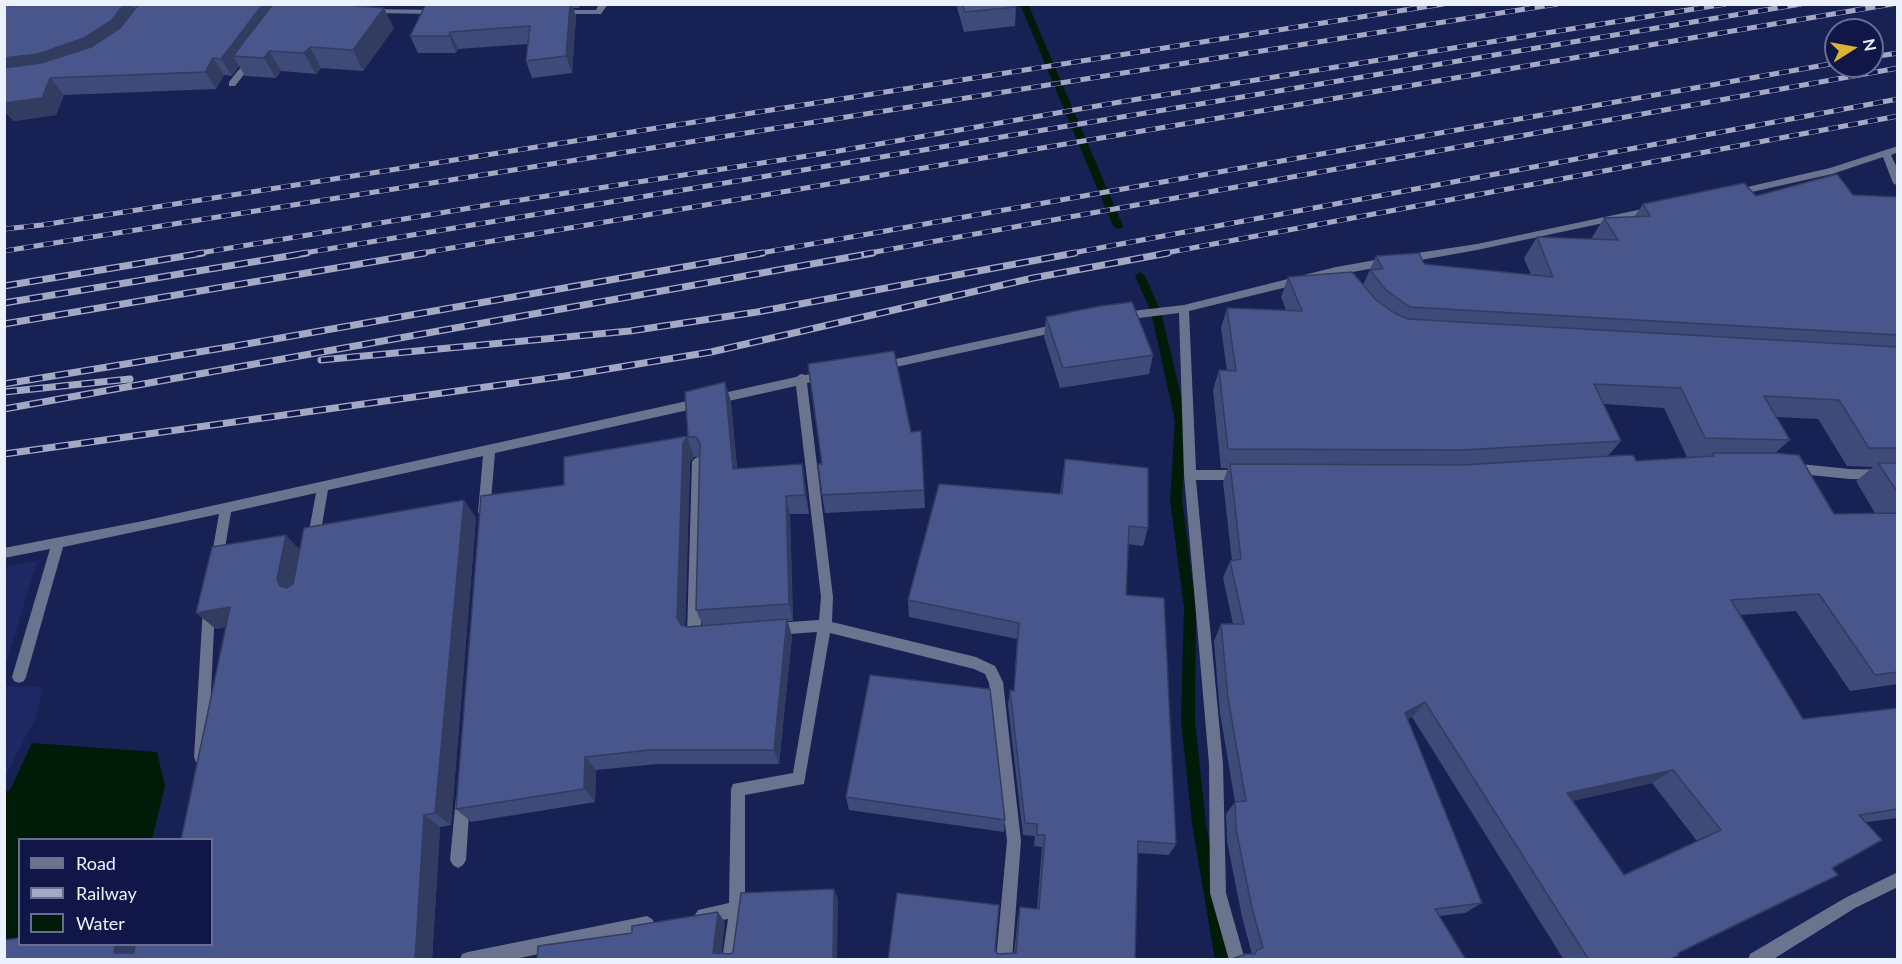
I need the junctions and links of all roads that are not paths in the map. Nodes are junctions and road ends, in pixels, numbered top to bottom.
1 (604, 4) edge
2 (359, 11) edge
3 (455, 12) edge
4 (550, 12) edge
5 (260, 48) edge
6 (232, 84) dead end
7 (1898, 149) edge
8 (1885, 152) junction
9 (1898, 183) edge
10 (1725, 195) edge
11 (1667, 207) edge
12 (1184, 309) junction
13 (1116, 317) edge
14 (1073, 324) edge
15 (871, 368) edge
16 (836, 373) edge
17 (801, 378) junction
18 (489, 449) junction
19 (698, 462) edge
20 (1774, 466) edge
21 (1190, 475) junction
22 (1898, 475) edge
23 (1249, 476) edge
24 (323, 486) junction
25 (226, 507) junction
26 (483, 525) edge
27 (58, 543) junction
28 (311, 552) edge
29 (4, 554) edge
30 (214, 574) edge
31 (211, 596) edge
32 (825, 626) junction
33 (757, 630) edge
34 (715, 633) edge
35 (19, 677) dead end
36 (200, 775) edge
37 (464, 789) edge
38 (458, 860) dead end
39 (1898, 879) edge
40 (737, 910) junction
41 (690, 917) edge
42 (666, 921) edge
43 (468, 960) edge
44 (730, 960) edge
45 (1004, 960) edge
46 (1237, 960) edge
47 (1756, 960) edge

1 - 4 street
2 - 3 street
5 - 6 street
7 - 8 street
8 - 9 street
8 - 10 street
11 - 12 street
12 - 13 street
12 - 21 street
14 - 15 street
16 - 17 street
17 - 18 street
17 - 32 street
18 - 24 street
18 - 26 street
19 - 34 street
20 - 22 street
21 - 23 street
21 - 46 street
24 - 25 street
24 - 28 street
25 - 27 street
25 - 30 street
27 - 29 street
27 - 35 street
31 - 36 street
32 - 33 street
32 - 40 street
32 - 45 street
37 - 38 street
39 - 47 street
40 - 41 street
40 - 44 street
42 - 43 street

